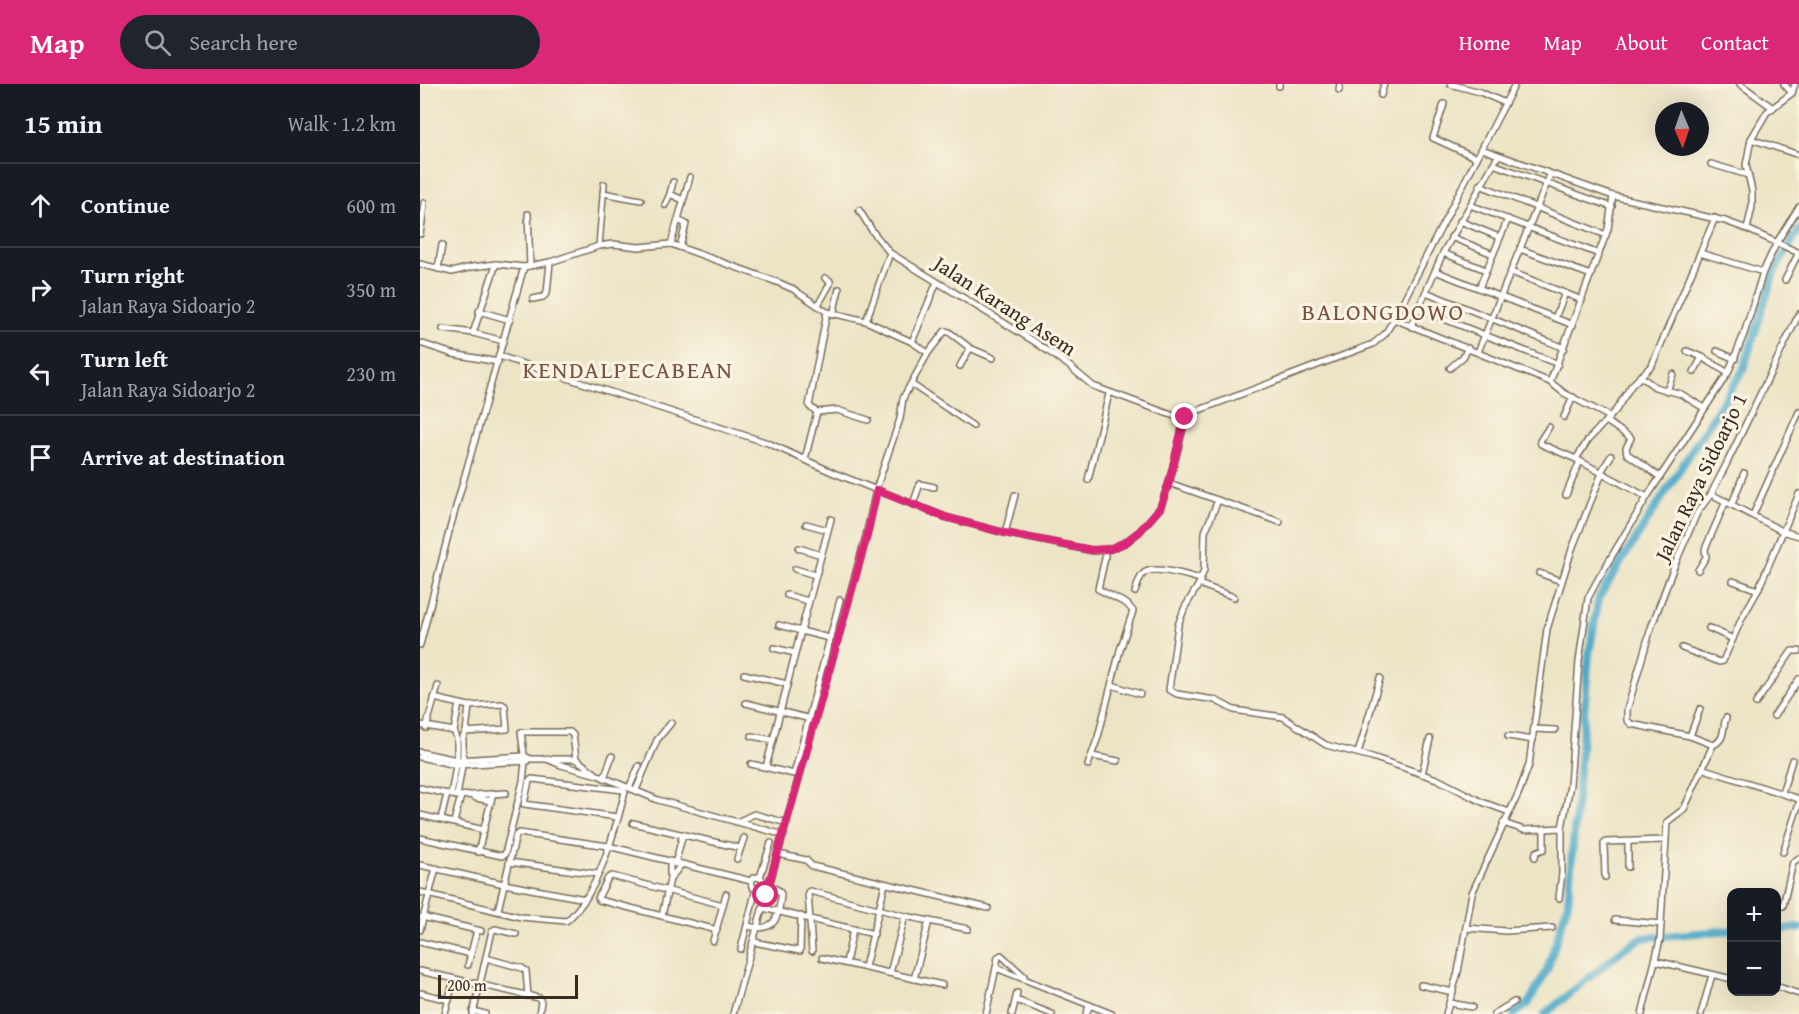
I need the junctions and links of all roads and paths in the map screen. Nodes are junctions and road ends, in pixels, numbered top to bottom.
1 (1384, 84) edge
2 (1450, 84) edge
3 (1515, 84) edge
4 (1740, 84) edge
5 (1784, 84) edge
6 (1793, 90) edge
7 (1381, 94) dead end
8 (1505, 103) junction
9 (1444, 104) dead end
10 (1773, 108) junction
11 (1751, 139) junction
12 (1485, 151) junction
13 (1799, 155) edge
14 (1498, 156) junction
15 (1477, 158) junction
16 (1493, 164) junction
17 (1711, 164) dead end
18 (1550, 175) junction
19 (1748, 175) junction
20 (690, 177) dead end
21 (673, 182) dead end
22 (1546, 183) junction
23 (604, 184) dead end
24 (1480, 185) junction
25 (603, 193) junction
26 (670, 194) junction
27 (1613, 196) junction
28 (641, 200) dead end
29 (683, 200) junction
30 (424, 203) dead end
31 (665, 205) dead end
32 (1470, 205) junction
33 (1537, 207) junction
34 (1612, 207) junction
35 (1799, 207) edge
36 (859, 210) dead end
37 (528, 214) dead end
38 (1714, 218) junction
39 (1508, 219) junction
40 (678, 220) junction
41 (421, 221) edge
42 (1460, 221) junction
43 (1528, 227) junction
44 (1747, 229) junction
45 (420, 234) edge
46 (1606, 235) junction
47 (1451, 237) junction
48 (1499, 237) junction
49 (1779, 243) junction
50 (671, 244) junction
51 (441, 245) dead end
52 (599, 246) junction
53 (680, 247) junction
54 (1520, 249) junction
55 (890, 253) junction
56 (1443, 253) junction
57 (1700, 253) junction
58 (1798, 253) edge
59 (1493, 254) junction
60 (1599, 254) junction
61 (550, 262) junction
62 (420, 264) edge
63 (496, 264) junction
64 (527, 266) junction
65 (438, 269) junction
66 (1486, 270) junction
67 (1435, 271) junction
68 (1511, 272) junction
69 (1763, 272) junction
70 (1591, 275) junction
71 (825, 278) dead end
72 (1785, 279) dead end
73 (937, 282) junction
74 (1479, 288) junction
75 (839, 289) dead end
76 (1426, 292) junction
77 (1564, 293) junction
78 (1502, 297) junction
79 (533, 299) dead end
80 (1582, 300) junction
81 (818, 305) junction
82 (1419, 309) junction
83 (480, 310) junction
84 (830, 313) junction
85 (1799, 314) edge
86 (1493, 318) junction
87 (1555, 318) junction
88 (510, 320) junction
89 (866, 321) junction
90 (1398, 321) junction
91 (1573, 325) junction
92 (1413, 327) junction
93 (443, 329) dead end
94 (473, 333) junction
95 (1485, 335) junction
96 (503, 342) junction
97 (912, 342) junction
98 (420, 344) edge
99 (970, 348) junction
100 (1468, 348) junction
101 (1564, 348) junction
102 (1687, 351) dead end
103 (1717, 351) dead end
104 (1478, 352) junction
105 (928, 353) junction
106 (1702, 357) junction
107 (993, 358) dead end
108 (499, 359) junction
109 (1735, 359) junction
110 (1558, 364) junction
111 (960, 366) dead end
112 (1450, 368) dead end
113 (1694, 372) dead end
114 (1728, 373) junction
115 (1673, 374) dead end
116 (1640, 376) junction
117 (1550, 382) junction
118 (911, 384) junction
119 (1667, 391) junction
120 (1109, 394) junction
121 (1573, 397) junction
122 (1704, 408) junction
123 (817, 412) junction
124 (1799, 412) edge
125 (1564, 417) dead end
126 (1608, 419) junction
127 (868, 420) dead end
128 (1185, 420) junction
129 (973, 426) dead end
130 (1549, 427) dead end
131 (1611, 456) dead end
132 (805, 459) junction
133 (1578, 460) junction
134 (1601, 473) junction
135 (1744, 473) dead end
136 (1660, 477) junction
137 (1088, 480) dead end
138 (1172, 484) junction
139 (934, 487) dead end
140 (877, 490) junction
141 (1711, 494) junction
142 (1799, 494) edge
143 (1015, 495) dead end
144 (1566, 495) dead end
145 (1647, 497) junction
146 (1218, 500) junction
147 (1729, 503) junction
148 (913, 504) junction
149 (1753, 515) junction
150 (831, 519) dead end
151 (1281, 522) dead end
152 (806, 524) dead end
153 (828, 530) junction
154 (1782, 531) junction
155 (1005, 533) junction
156 (1799, 536) edge
157 (799, 548) dead end
158 (1105, 554) junction
159 (821, 555) junction
160 (795, 569) dead end
161 (1698, 570) dead end
162 (1539, 573) dead end
163 (816, 575) junction
164 (1200, 581) junction
165 (1561, 581) junction
166 (1733, 581) dead end
167 (1758, 590) junction
168 (1135, 592) dead end
169 (787, 595) dead end
170 (1234, 597) dead end
171 (840, 600) dead end
172 (808, 601) junction
173 (780, 625) dead end
174 (1709, 628) dead end
175 (801, 631) junction
176 (830, 638) junction
177 (1733, 639) junction
178 (420, 645) edge
179 (774, 648) dead end
180 (1682, 648) dead end
181 (1799, 651) edge
182 (795, 653) junction
183 (744, 674) dead end
184 (1380, 678) dead end
185 (1799, 679) edge
186 (787, 684) junction
187 (1112, 685) junction
188 (438, 686) dead end
189 (1140, 694) dead end
190 (434, 699) junction
191 (746, 703) dead end
192 (459, 704) junction
193 (1756, 704) dead end
194 (469, 706) junction
195 (1700, 709) dead end
196 (780, 711) junction
197 (1774, 716) dead end
198 (1726, 718) dead end
199 (812, 719) junction
200 (671, 723) dead end
201 (423, 727) edge
202 (1534, 729) junction
203 (1555, 730) dead end
204 (454, 731) junction
205 (753, 735) dead end
206 (462, 736) junction
207 (1508, 736) dead end
208 (1690, 736) junction
209 (1430, 739) dead end
210 (773, 740) junction
211 (1533, 740) junction
212 (1713, 746) junction
213 (420, 752) edge
214 (1358, 753) junction
215 (612, 756) dead end
216 (1092, 756) junction
217 (420, 757) edge
218 (525, 759) junction
219 (547, 759) junction
220 (576, 759) junction
221 (1792, 760) dead end
222 (1119, 761) dead end
223 (459, 763) junction
224 (751, 764) dead end
225 (1088, 765) dead end
226 (639, 766) dead end
227 (766, 767) junction
228 (1704, 769) junction
229 (1422, 774) junction
230 (797, 775) junction
231 (601, 776) junction
232 (420, 788) edge
233 (633, 789) junction
234 (493, 793) junction
235 (506, 793) dead end
236 (1782, 794) junction
237 (454, 795) junction
238 (470, 795) junction
239 (1795, 799) edge
240 (491, 801) junction
241 (1509, 812) junction
242 (420, 815) edge
243 (617, 818) junction
244 (441, 819) junction
245 (454, 822) junction
246 (737, 822) junction
247 (633, 823) dead end
248 (787, 823) junction
249 (1503, 823) junction
250 (1562, 828) junction
251 (1544, 829) junction
252 (484, 830) junction
253 (683, 834) junction
254 (784, 834) junction
255 (420, 838) edge
256 (744, 838) dead end
257 (1665, 840) junction
258 (1628, 842) junction
259 (771, 843) dead end
260 (612, 847) junction
261 (740, 848) junction
262 (478, 852) junction
263 (1783, 852) dead end
264 (778, 854) junction
265 (1535, 857) dead end
266 (1799, 858) edge
267 (737, 859) dead end
268 (509, 862) junction
269 (675, 864) junction
270 (420, 865) edge
271 (1628, 867) dead end
272 (435, 868) junction
273 (598, 874) junction
274 (1605, 877) dead end
275 (761, 878) junction
276 (670, 879) junction
277 (771, 879) junction
278 (751, 881) junction
279 (504, 884) junction
280 (885, 885) junction
281 (769, 886) junction
282 (758, 889) junction
283 (668, 891) junction
284 (420, 892) edge
285 (429, 894) junction
286 (726, 894) dead end
287 (766, 895) junction
288 (1558, 898) dead end
289 (585, 899) junction
290 (723, 905) junction
291 (1783, 906) dead end
292 (763, 908) junction
293 (988, 908) dead end
294 (880, 909) junction
295 (498, 910) junction
296 (779, 912) junction
297 (662, 916) junction
298 (905, 916) junction
299 (422, 917) edge
300 (806, 917) junction
301 (1615, 920) dead end
302 (929, 921) junction
303 (1661, 924) junction
304 (748, 926) junction
305 (757, 928) junction
306 (1466, 928) junction
307 (1551, 928) dead end
308 (853, 929) junction
309 (968, 929) dead end
310 (420, 930) edge
311 (717, 930) junction
312 (516, 934) dead end
313 (874, 934) junction
314 (713, 941) dead end
315 (420, 942) edge
316 (754, 942) junction
317 (741, 949) dead end
318 (812, 951) dead end
319 (471, 954) junction
320 (486, 958) junction
321 (822, 958) dead end
322 (1656, 961) junction
323 (846, 963) junction
324 (468, 965) dead end
325 (865, 967) junction
326 (996, 968) junction
327 (420, 971) edge
328 (890, 973) junction
329 (1712, 975) junction
330 (1727, 978) edge
331 (454, 979) junction
332 (914, 979) junction
333 (1027, 979) junction
334 (480, 985) junction
335 (942, 985) dead end
336 (1421, 985) dead end
337 (1781, 988) edge
338 (1453, 992) junction
339 (420, 993) edge
340 (1799, 994) edge
341 (528, 996) junction
342 (449, 1000) junction
343 (1514, 1002) dead end
344 (1450, 1003) junction
345 (1090, 1005) junction
346 (1472, 1007) dead end
347 (473, 1013) edge
348 (445, 1014) edge
349 (485, 1014) edge
350 (539, 1014) edge
351 (733, 1014) edge
352 (986, 1014) edge
353 (1012, 1014) edge
354 (1052, 1014) edge
355 (1086, 1014) edge
356 (1112, 1014) edge
357 (1446, 1014) edge
358 (1494, 1014) edge
359 (1642, 1014) edge
360 (1701, 1014) edge

1 - 7 street
2 - 8 street
3 - 8 street
4 - 10 street
5 - 6 street
6 - 10 street
8 - 12 street
9 - 15 street
10 - 11 street
11 - 13 street
11 - 19 street
12 - 14 street
12 - 15 street
14 - 16 street
14 - 18 street
15 - 90 street
16 - 22 street
16 - 24 street
17 - 19 street
18 - 22 street
18 - 27 street
19 - 44 street
20 - 29 street
21 - 26 street
22 - 33 street
22 - 34 street
23 - 25 street
24 - 32 street
24 - 33 street
25 - 28 street
25 - 52 street
26 - 29 street
26 - 31 street
27 - 34 street
27 - 38 street
29 - 40 street
30 - 41 street
32 - 39 street
32 - 42 street
33 - 43 street
33 - 46 street
34 - 46 street
35 - 49 street
36 - 55 street, Jalan Karang Asem
37 - 64 street
38 - 44 street
38 - 57 street
39 - 43 street
39 - 48 street
40 - 50 street
40 - 53 street
41 - 45 street
42 - 47 street
42 - 48 street
43 - 54 street
43 - 60 street
44 - 49 street
46 - 60 street
47 - 56 street
47 - 59 street
48 - 59 street
49 - 58 street
49 - 69 street
50 - 52 street
50 - 53 street
51 - 65 street
52 - 61 street
53 - 81 street
54 - 68 street
54 - 70 street
55 - 73 street, Jalan Karang Asem
55 - 89 street
56 - 66 street
56 - 67 street
57 - 69 street
57 - 116 street
58 - 72 street
59 - 66 street
60 - 70 street
61 - 64 street
61 - 79 street
62 - 65 street
63 - 64 street
63 - 65 street
63 - 83 street
64 - 88 street
66 - 74 street
67 - 74 street
67 - 76 street
68 - 77 street
68 - 78 street
69 - 109 street
70 - 80 street
71 - 81 street
73 - 97 street
73 - 120 street, Jalan Karang Asem
74 - 78 street
75 - 84 street
76 - 82 street
76 - 86 street
77 - 80 street
77 - 87 street
78 - 86 street
78 - 87 street
80 - 91 street
81 - 84 street
82 - 92 street
82 - 95 street
83 - 88 street
83 - 94 street
84 - 89 street
84 - 123 street
85 - 141 street, Jalan Raya Sidoarjo 1
86 - 95 street
86 - 101 street
87 - 91 street
88 - 96 street
89 - 97 street
90 - 92 street
90 - 128 street
91 - 101 street
92 - 100 street
93 - 94 street
94 - 96 street
95 - 104 street
95 - 110 street
96 - 108 street
97 - 105 street
98 - 108 street
99 - 105 street
99 - 107 street
99 - 111 street
100 - 104 street
100 - 112 street
101 - 110 street
102 - 106 street
103 - 109 street
104 - 117 street
105 - 118 street
106 - 113 street
106 - 114 street
108 - 132 street
108 - 178 street
109 - 114 street
110 - 117 street
114 - 122 street
115 - 119 street
116 - 119 street
116 - 126 street
117 - 121 street
118 - 129 street
118 - 140 street
119 - 122 street
120 - 128 street, Jalan Karang Asem
120 - 137 street
121 - 125 street
121 - 126 street
122 - 136 street
123 - 127 street
123 - 132 street
124 - 149 street
126 - 133 street
126 - 136 street
128 - 138 street
130 - 133 street
131 - 134 street
132 - 140 street
133 - 134 street
133 - 144 street
134 - 145 street
134 - 165 street
135 - 147 street
136 - 145 street
138 - 146 street
138 - 158 street
139 - 148 street
140 - 148 street
140 - 199 street
141 - 147 street
141 - 208 street, Jalan Raya Sidoarjo 1
142 - 154 street
143 - 155 street
145 - 250 street
146 - 151 street
146 - 164 street
147 - 149 street
147 - 161 street
148 - 155 street
149 - 154 street
150 - 153 street
152 - 153 street
153 - 159 street
154 - 156 street
154 - 167 street
155 - 158 street
157 - 159 street
158 - 187 street
159 - 163 street
160 - 163 street
162 - 165 street
163 - 172 street
164 - 168 street
164 - 170 street
164 - 214 street
165 - 202 street
166 - 167 street
167 - 177 street
169 - 172 street
171 - 176 street
172 - 175 street
173 - 175 street
174 - 177 street
175 - 176 street
175 - 182 street
176 - 199 street
177 - 180 street
179 - 182 street
181 - 193 street
182 - 186 street
183 - 186 street
184 - 214 street
185 - 197 street
186 - 196 street
187 - 189 street
187 - 216 street
188 - 190 street
190 - 192 street
190 - 201 street
191 - 196 street
192 - 194 street
192 - 204 street
194 - 206 street
194 - 206 street
195 - 208 street
196 - 199 street
196 - 210 street
198 - 212 street
199 - 230 street
200 - 233 street
201 - 204 street
202 - 203 street
202 - 211 street
204 - 206 street
205 - 210 street
206 - 223 street
207 - 211 street
208 - 212 street, Jalan Raya Sidoarjo 1
209 - 229 street
210 - 227 street
211 - 241 street
212 - 228 street
213 - 223 street
214 - 229 street
215 - 231 street
216 - 222 street
216 - 225 street
217 - 223 street
218 - 219 street
218 - 220 street
218 - 223 street
218 - 262 street
219 - 220 street
219 - 231 street
220 - 231 street
221 - 236 street
223 - 237 street
224 - 227 street
226 - 233 street
227 - 230 street
228 - 236 street
228 - 257 street
229 - 241 street
230 - 248 street
231 - 233 street
232 - 237 street
233 - 246 street
234 - 235 street
234 - 238 street
234 - 240 street
236 - 239 street
237 - 238 street
237 - 244 street
237 - 245 street
238 - 240 street
239 - 263 street
240 - 252 street
241 - 249 street
242 - 244 street
243 - 243 street
243 - 260 street
244 - 245 street
245 - 252 street
246 - 248 street
246 - 254 street
247 - 253 street
248 - 254 street
249 - 251 street
249 - 306 street
250 - 251 street
250 - 288 street
251 - 265 street
252 - 262 street
253 - 261 street
253 - 269 street
254 - 264 street
255 - 262 street
256 - 261 street
257 - 258 street
257 - 303 street
258 - 271 street
258 - 274 street
259 - 275 street
260 - 268 street
260 - 269 street
260 - 273 street
261 - 267 street
264 - 277 street
264 - 280 street
266 - 291 street
268 - 273 street
268 - 279 street
269 - 276 street
269 - 276 street
269 - 278 street
270 - 272 street
272 - 279 street
272 - 285 street
273 - 289 street
275 - 277 street
275 - 278 street
275 - 282 street
276 - 283 street
277 - 281 street
278 - 282 street
279 - 289 street
279 - 295 street
280 - 293 street
280 - 294 street
281 - 287 street
281 - 296 street
282 - 287 street
282 - 304 street
283 - 290 street
283 - 297 street
283 - 297 street
284 - 285 street
285 - 295 street
285 - 299 street
286 - 290 street
287 - 292 street
289 - 295 street
290 - 311 street
292 - 296 street
292 - 305 street
294 - 298 street
294 - 300 street
294 - 313 street
296 - 300 street
296 - 305 street
297 - 311 street
298 - 302 street
298 - 328 street
299 - 310 street
299 - 319 street
300 - 308 street
300 - 316 street
300 - 318 street
301 - 303 street
302 - 309 street
302 - 332 street
303 - 322 street
304 - 305 street
304 - 317 street
305 - 316 street
306 - 307 street
306 - 338 street
308 - 313 street
308 - 323 street
311 - 314 street
312 - 320 street
313 - 325 street
315 - 319 street
316 - 351 street
319 - 324 street
320 - 334 street
320 - 341 street
321 - 323 street
322 - 329 street
322 - 359 street
323 - 325 street
325 - 328 street
326 - 333 street
326 - 333 street
326 - 352 street
327 - 331 street
328 - 332 street
329 - 330 street
329 - 360 street
331 - 334 street
331 - 342 street
332 - 335 street
333 - 345 street
334 - 341 street
334 - 347 street
336 - 338 street
337 - 340 street
338 - 344 street
339 - 342 street
341 - 350 street
342 - 348 street
343 - 358 street
344 - 346 street
344 - 357 street
345 - 355 street
345 - 356 street
347 - 349 street
353 - 354 street

